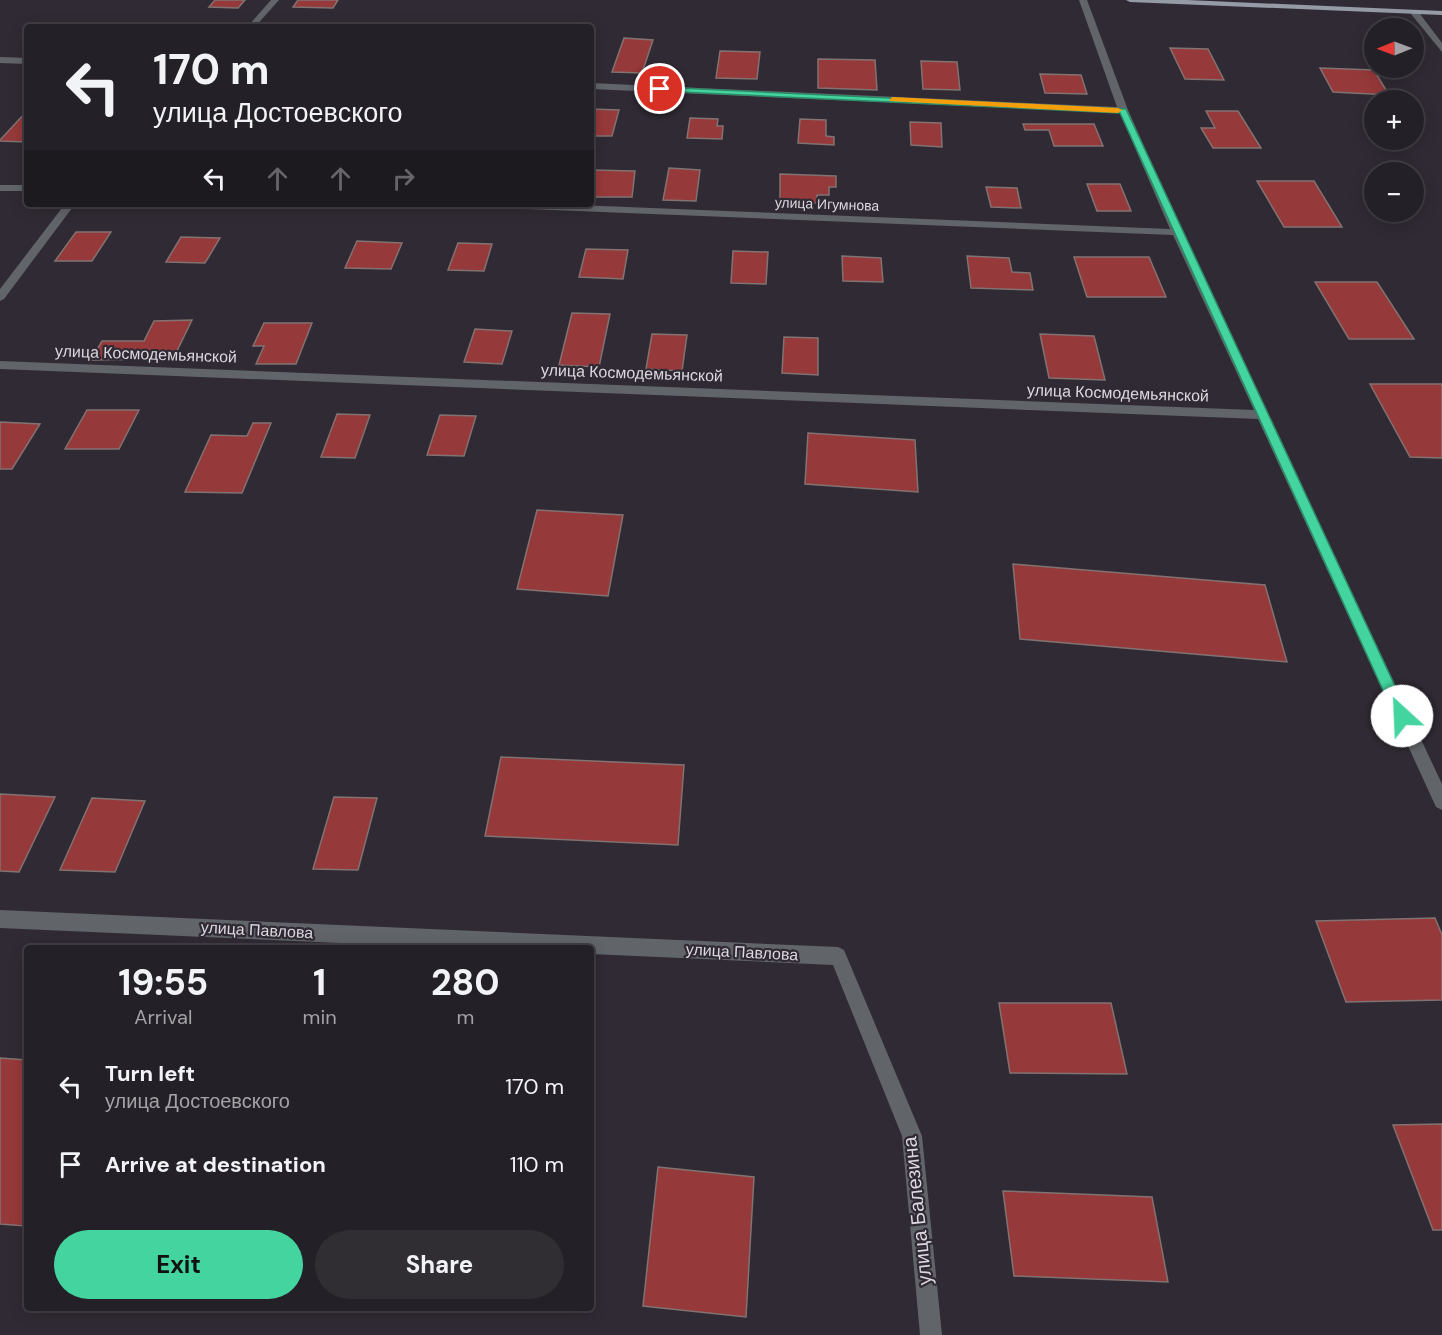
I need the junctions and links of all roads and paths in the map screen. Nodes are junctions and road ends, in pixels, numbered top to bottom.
1 (275, 0) edge
2 (1083, 0) edge
3 (1130, 0) edge
4 (1414, 12) junction
5 (1442, 13) edge
6 (254, 24) edge
7 (1442, 49) edge
8 (0, 60) edge
9 (24, 61) edge
10 (594, 86) edge
11 (1124, 110) junction
12 (0, 188) edge
13 (24, 188) edge
14 (68, 207) edge
15 (551, 207) edge
16 (1177, 232) junction
17 (0, 297) edge
18 (0, 365) edge
19 (1263, 415) junction
20 (1442, 802) edge
21 (0, 919) edge
22 (589, 945) edge
23 (594, 945) edge
24 (838, 956) joint
25 (931, 1335) edge

1 - 6 street
2 - 11 street
3 - 4 main road
4 - 5 main road
4 - 7 street
8 - 9 street
10 - 11 street
11 - 16 street
12 - 13 street
14 - 17 street
15 - 16 street, улица Игумнова
16 - 19 street
18 - 19 street, улица Космодемьянской
19 - 20 street
21 - 22 street, улица Павлова
23 - 24 street, улица Павлова
24 - 25 street, улица Балезина

